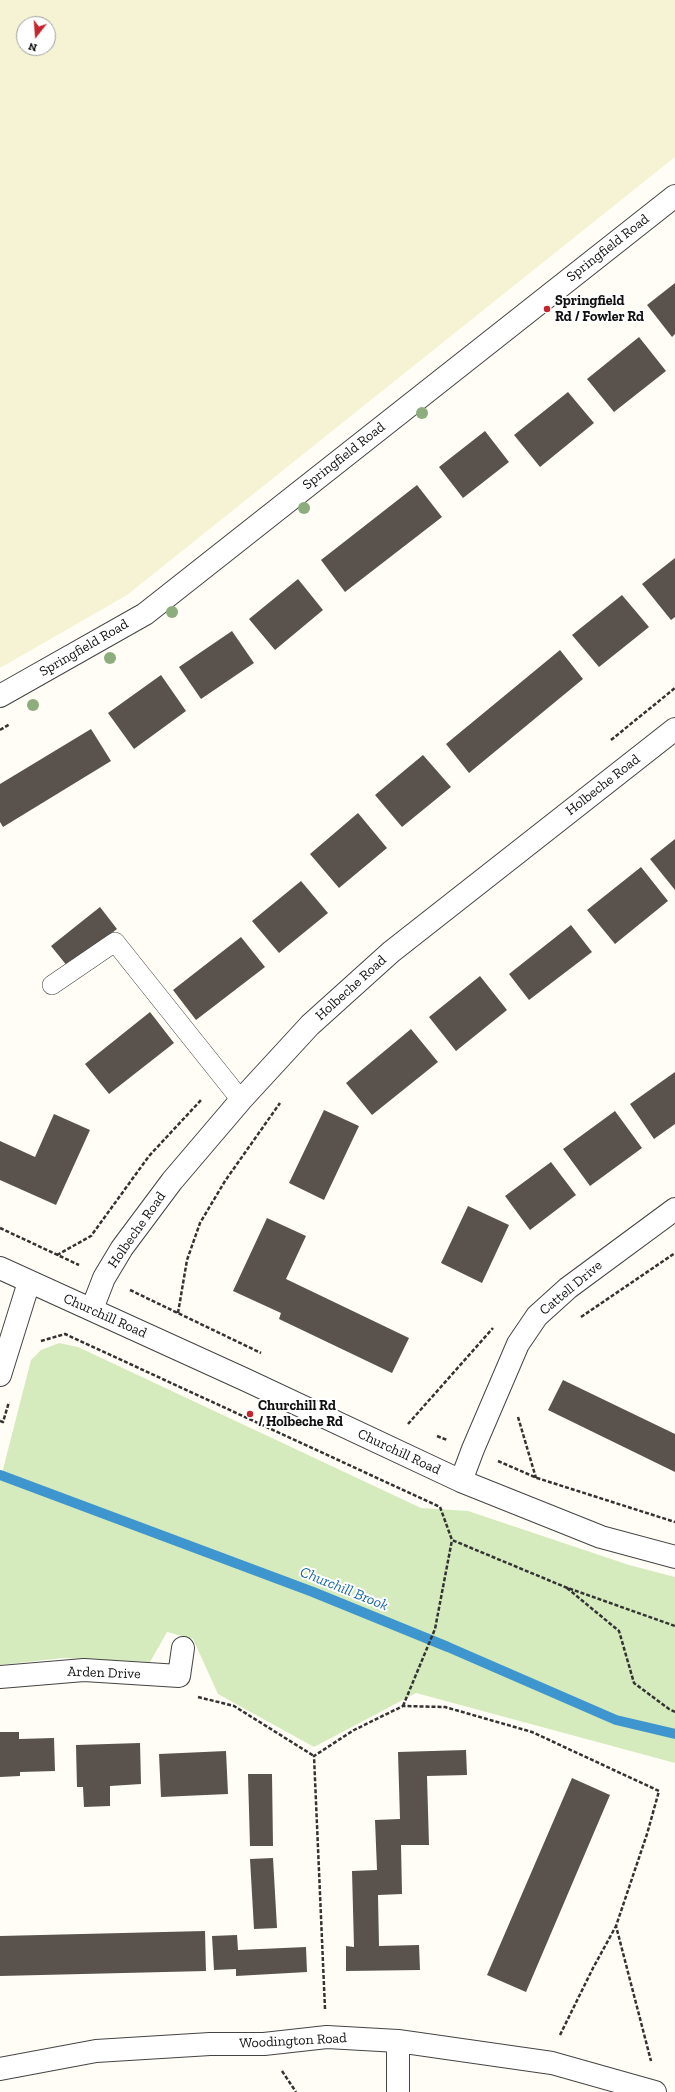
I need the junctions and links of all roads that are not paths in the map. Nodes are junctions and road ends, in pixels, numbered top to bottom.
1 (675, 196) edge
2 (0, 696) edge
3 (675, 729) edge
4 (52, 985) dead end
5 (241, 1100) junction
6 (675, 1209) edge
7 (0, 1268) edge
8 (29, 1282) junction
9 (92, 1309) junction
10 (0, 1375) edge
11 (461, 1481) junction
12 (675, 1558) edge
13 (183, 1648) dead end
14 (0, 1677) edge
15 (398, 2041) junction
16 (0, 2069) edge
17 (398, 2092) edge
18 (655, 2092) edge

1 - 2 street, Springfield Road
3 - 5 street, Holbeche Road
4 - 5 lane
5 - 9 street, Holbeche Road
6 - 11 street, Cattell Drive
7 - 8 street, Churchill Road
8 - 9 street, Churchill Road
8 - 10 street
9 - 11 street, Churchill Road
11 - 12 street, Churchill Road
13 - 14 street, Arden Drive
15 - 16 street, Woodington Road
15 - 17 street
15 - 18 street, Woodington Road

